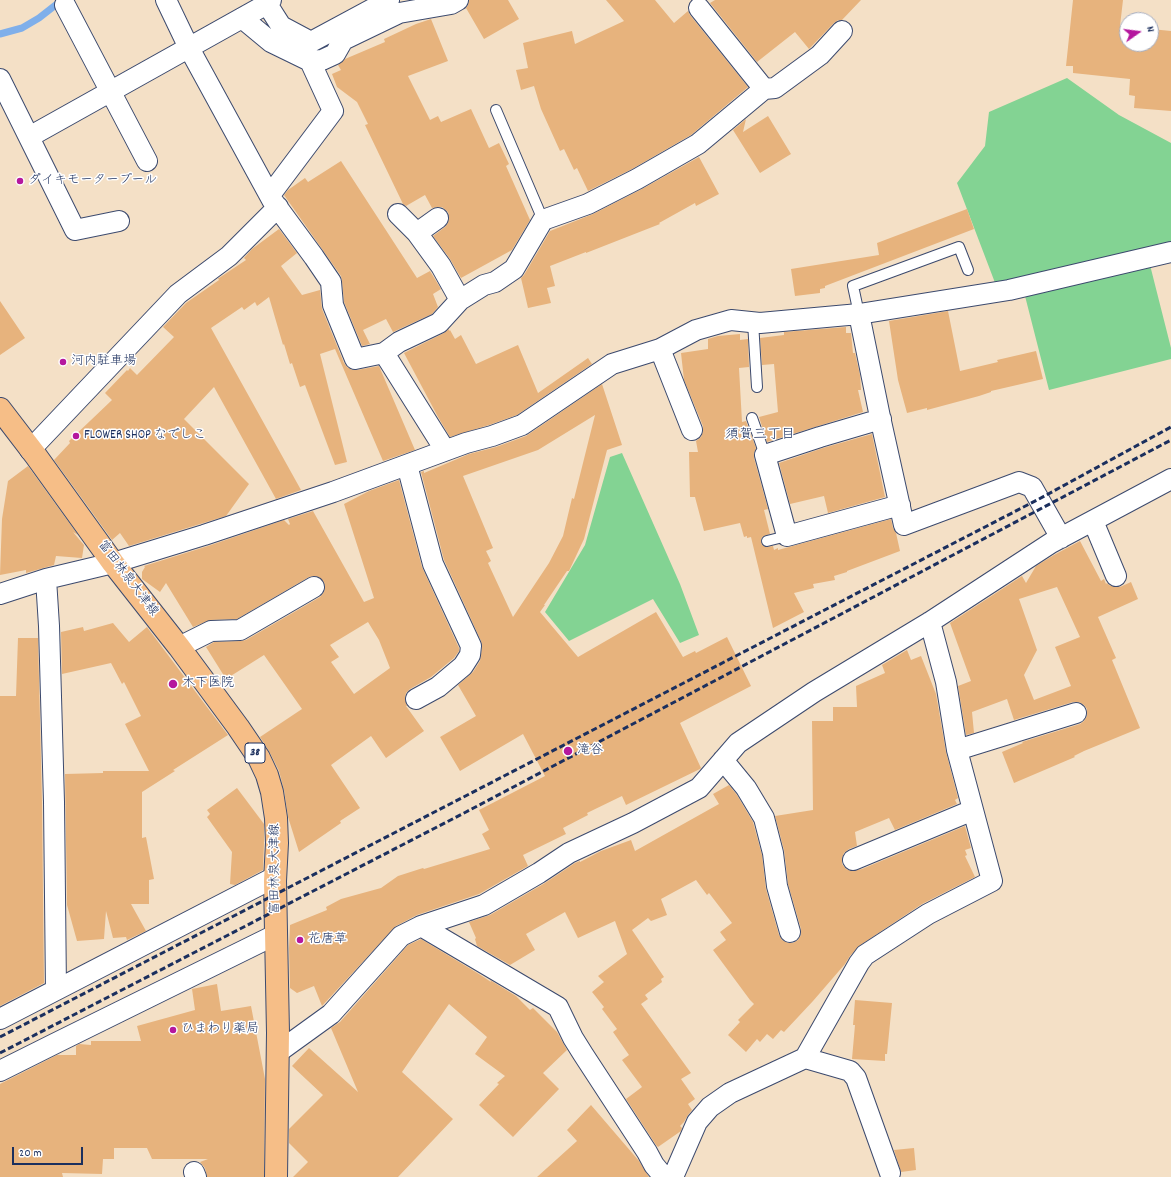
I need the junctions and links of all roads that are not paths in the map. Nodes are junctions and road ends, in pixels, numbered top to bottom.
1 (166, 0) edge
2 (389, 0) edge
3 (458, 0) edge
4 (65, 5) dead end
5 (256, 7) edge
6 (699, 8) dead end
7 (842, 31) dead end
8 (189, 48) junction
9 (310, 61) junction
10 (2, 88) edge
11 (764, 90) junction
12 (111, 92) junction
13 (496, 110) dead end
14 (29, 137) junction
15 (147, 161) dead end
16 (274, 201) junction
17 (398, 214) dead end
18 (438, 218) dead end
19 (543, 220) junction
20 (119, 221) dead end
21 (417, 233) junction
22 (1171, 252) edge
23 (968, 270) dead end
24 (460, 300) junction
25 (859, 314) junction
26 (753, 322) junction
27 (660, 349) junction
28 (384, 353) junction
29 (758, 387) dead end
30 (7, 413) edge
31 (752, 418) dead end
32 (881, 419) junction
33 (692, 430) dead end
34 (30, 450) junction
35 (444, 450) junction
36 (765, 456) junction
37 (406, 465) junction
38 (1171, 479) edge
39 (900, 505) junction
40 (1093, 521) junction
41 (787, 536) junction
42 (1061, 538) junction
43 (767, 541) dead end
44 (113, 563) junction
45 (1116, 576) dead end
46 (46, 579) junction
47 (314, 587) dead end
48 (0, 594) edge
49 (930, 622) junction
50 (179, 647) junction
51 (416, 699) dead end
52 (1076, 713) dead end
53 (957, 750) junction
54 (723, 760) junction
55 (973, 810) junction
56 (853, 860) dead end
57 (275, 877) junction
58 (421, 926) junction
59 (790, 932) dead end
60 (275, 935) junction
61 (56, 990) junction
62 (0, 1018) edge
63 (277, 1053) junction
64 (805, 1058) junction
65 (0, 1071) edge
66 (890, 1173) dead end
67 (276, 1177) edge
68 (664, 1177) edge
69 (673, 1177) edge

1 - 8 street
2 - 5 street
3 - 9 street
4 - 12 street
5 - 8 street
5 - 9 street
6 - 11 street
7 - 11 street
8 - 12 street
8 - 16 street
9 - 16 street
10 - 14 street
11 - 19 street
12 - 14 street
12 - 15 street
13 - 19 lane
14 - 20 street
16 - 28 street
16 - 34 street
17 - 21 street
18 - 21 street
19 - 24 street
21 - 24 street
22 - 25 street
23 - 25 lane
24 - 28 street
25 - 26 street
25 - 32 street
26 - 27 street
26 - 29 lane
27 - 33 street
27 - 35 street
28 - 35 street
30 - 34 main road, 富田林泉大津線 / 38
31 - 36 lane
32 - 36 street
32 - 39 street
34 - 44 main road, 富田林泉大津線 / 38
35 - 37 street
36 - 41 street
37 - 44 street
37 - 51 street
38 - 40 street
39 - 41 street
39 - 42 street
40 - 42 street
40 - 45 street
41 - 43 lane
42 - 49 street
44 - 46 street
44 - 50 main road, 富田林泉大津線 / 38
46 - 48 street
46 - 61 street
47 - 50 street
49 - 53 street
49 - 54 street
50 - 57 main road, 富田林泉大津線 / 38
52 - 53 street
53 - 55 street
54 - 58 street
54 - 59 street
55 - 56 street
55 - 64 street
57 - 60 main road, 富田林泉大津線 / 38
57 - 61 street
58 - 63 street
58 - 68 street
60 - 63 main road, 富田林泉大津線 / 38
60 - 65 street
61 - 62 street
63 - 67 main road, 富田林泉大津線 / 38
64 - 66 street
64 - 69 street

